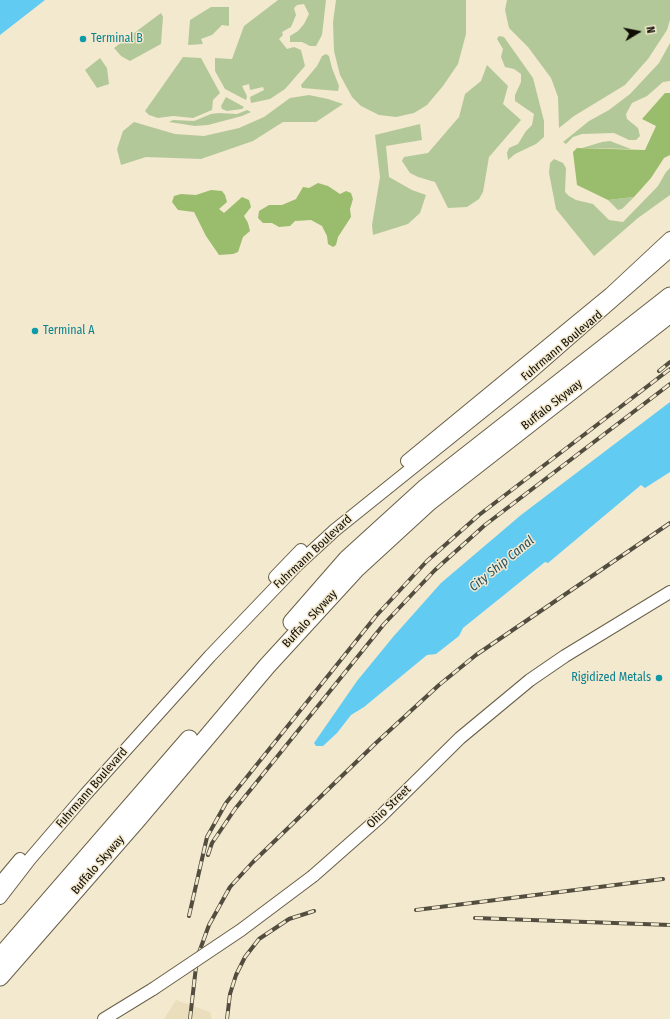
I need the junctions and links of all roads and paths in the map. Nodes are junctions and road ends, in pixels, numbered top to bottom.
1 (670, 238) edge
2 (670, 251) edge
3 (670, 296) edge
4 (670, 314) edge
5 (617, 346) junction
6 (670, 592) edge
7 (0, 883) edge
8 (0, 898) edge
9 (0, 957) edge
10 (0, 977) edge
11 (104, 1019) edge

1 - 7 street, Fuhrmann Boulevard
2 - 8 street, Fuhrmann Boulevard
3 - 5 highway, Buffalo Skyway
4 - 5 highway, Buffalo Skyway
5 - 9 highway, Buffalo Skyway
5 - 10 highway, Buffalo Skyway
6 - 11 street, Ohio Street, bridge

